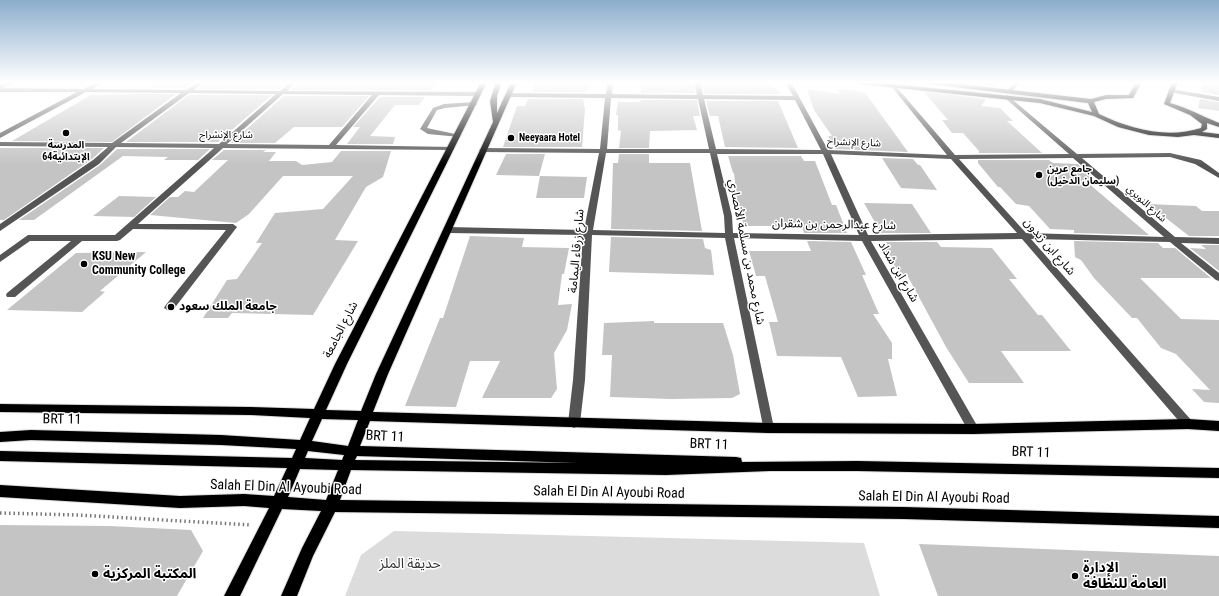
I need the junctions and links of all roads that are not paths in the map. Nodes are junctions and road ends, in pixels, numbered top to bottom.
1 (49, 110) edge
2 (162, 110) edge
3 (260, 110) edge
4 (362, 110) edge
5 (435, 110) edge
6 (471, 110) edge
7 (493, 110) edge
8 (501, 110) edge
9 (607, 110) edge
10 (704, 110) edge
11 (803, 110) edge
12 (913, 110) edge
13 (1026, 110) edge
14 (1078, 110) edge
15 (1094, 110) edge
16 (1184, 110) edge
17 (1096, 115) junction
18 (1201, 118) junction
19 (496, 122) junction
20 (1219, 125) edge
21 (1195, 133) junction
22 (0, 136) edge
23 (458, 136) junction
24 (1219, 136) edge
25 (0, 144) edge
26 (115, 144) junction
27 (220, 145) junction
28 (332, 145) junction
29 (452, 148) junction
30 (483, 150) junction
31 (603, 151) junction
32 (714, 151) junction
33 (826, 152) junction
34 (954, 157) junction
35 (1078, 157) junction
36 (1219, 176) edge
37 (0, 221) edge
38 (10, 221) junction
39 (130, 226) junction
40 (0, 228) edge
41 (448, 230) junction
42 (588, 233) junction
43 (729, 235) junction
44 (1024, 236) junction
45 (80, 238) junction
46 (865, 238) junction
47 (1171, 240) junction
48 (1219, 241) edge
49 (0, 259) edge
50 (1219, 278) edge
51 (11, 295) dead end
52 (169, 308) dead end
53 (0, 408) edge
54 (317, 415) junction
55 (366, 416) junction
56 (574, 423) junction
57 (1188, 424) junction
58 (1219, 426) edge
59 (768, 428) junction
60 (973, 429) junction
61 (0, 437) edge
62 (304, 445) junction
63 (351, 451) junction
64 (0, 456) edge
65 (295, 464) junction
66 (346, 465) junction
67 (770, 466) junction
68 (1219, 473) edge
69 (0, 491) edge
70 (278, 503) junction
71 (331, 506) junction
72 (1219, 522) edge
73 (232, 596) edge
74 (289, 596) edge

1 - 22 street
2 - 26 street
3 - 27 street
4 - 28 street
5 - 23 street
6 - 23 main road, شارع الجامعة
7 - 19 main road
8 - 19 main road
9 - 31 street, شارع زرقاء اليمامة
10 - 32 street, شارع محمد بن مسلمة الأنصاري
11 - 33 street, شارع ابن شداد
12 - 34 street, شارع ابن زيدون
13 - 35 street, شارع النويري
14 - 17 main road
15 - 17 main road
16 - 18 main road
17 - 21 main road
18 - 20 main road
18 - 21 main road
19 - 30 main road
21 - 24 main road
23 - 29 main road, شارع الجامعة
25 - 26 street, شارع الإنشراح
26 - 27 street, شارع الإنشراح
26 - 38 street
27 - 28 street, شارع الإنشراح
27 - 39 street
28 - 29 street, شارع الإنشراح
29 - 54 main road, شارع الجامعة
30 - 31 street, شارع الإنشراح
30 - 41 main road
31 - 32 street, شارع الإنشراح
31 - 42 street, شارع زرقاء اليمامة
32 - 33 street, شارع الإنشراح
32 - 43 street, شارع محمد بن مسلمة الأنصاري
33 - 34 street, شارع الإنشراح
33 - 46 street, شارع ابن شداد
34 - 35 street, شارع الإنشراح
34 - 44 street, شارع ابن زيدون
35 - 36 street, شارع الإنشراح
35 - 47 street, شارع النويري
37 - 38 street
38 - 40 street
39 - 45 street
39 - 52 street
41 - 42 street, شارع عبدالرحمن بن شقران
41 - 55 main road
42 - 43 street, شارع عبدالرحمن بن شقران
42 - 56 street, شارع زرقاء اليمامة
43 - 46 street, شارع عبدالرحمن بن شقران
43 - 59 street, شارع محمد بن مسلمة الأنصاري
44 - 46 street, شارع عبدالرحمن بن شقران
44 - 47 street, شارع عبدالرحمن بن شقران
44 - 57 street, شارع ابن زيدون
45 - 49 street
45 - 51 street
46 - 60 street, شارع ابن شداد
47 - 48 street, شارع عبدالرحمن بن شقران
47 - 50 street, شارع النويري
53 - 54 main road
54 - 55 main road
54 - 62 main road, شارع الجامعة
55 - 56 main road
55 - 63 main road
56 - 59 main road
57 - 58 main road
57 - 60 main road
59 - 60 main road
61 - 62 main road, BRT 11
62 - 63 main road, BRT 11
62 - 65 main road, شارع الجامعة
63 - 66 main road
63 - 67 main road, BRT 11
64 - 65 main road, BRT 11
65 - 66 main road, BRT 11
65 - 70 main road, شارع الجامعة
66 - 67 main road, BRT 11
66 - 71 main road
67 - 68 main road, BRT 11
69 - 70 main road, Salah El Din Al Ayoubi Road
70 - 71 main road, Salah El Din Al Ayoubi Road
70 - 73 main road, شارع الجامعة
71 - 72 main road, Salah El Din Al Ayoubi Road
71 - 74 main road

